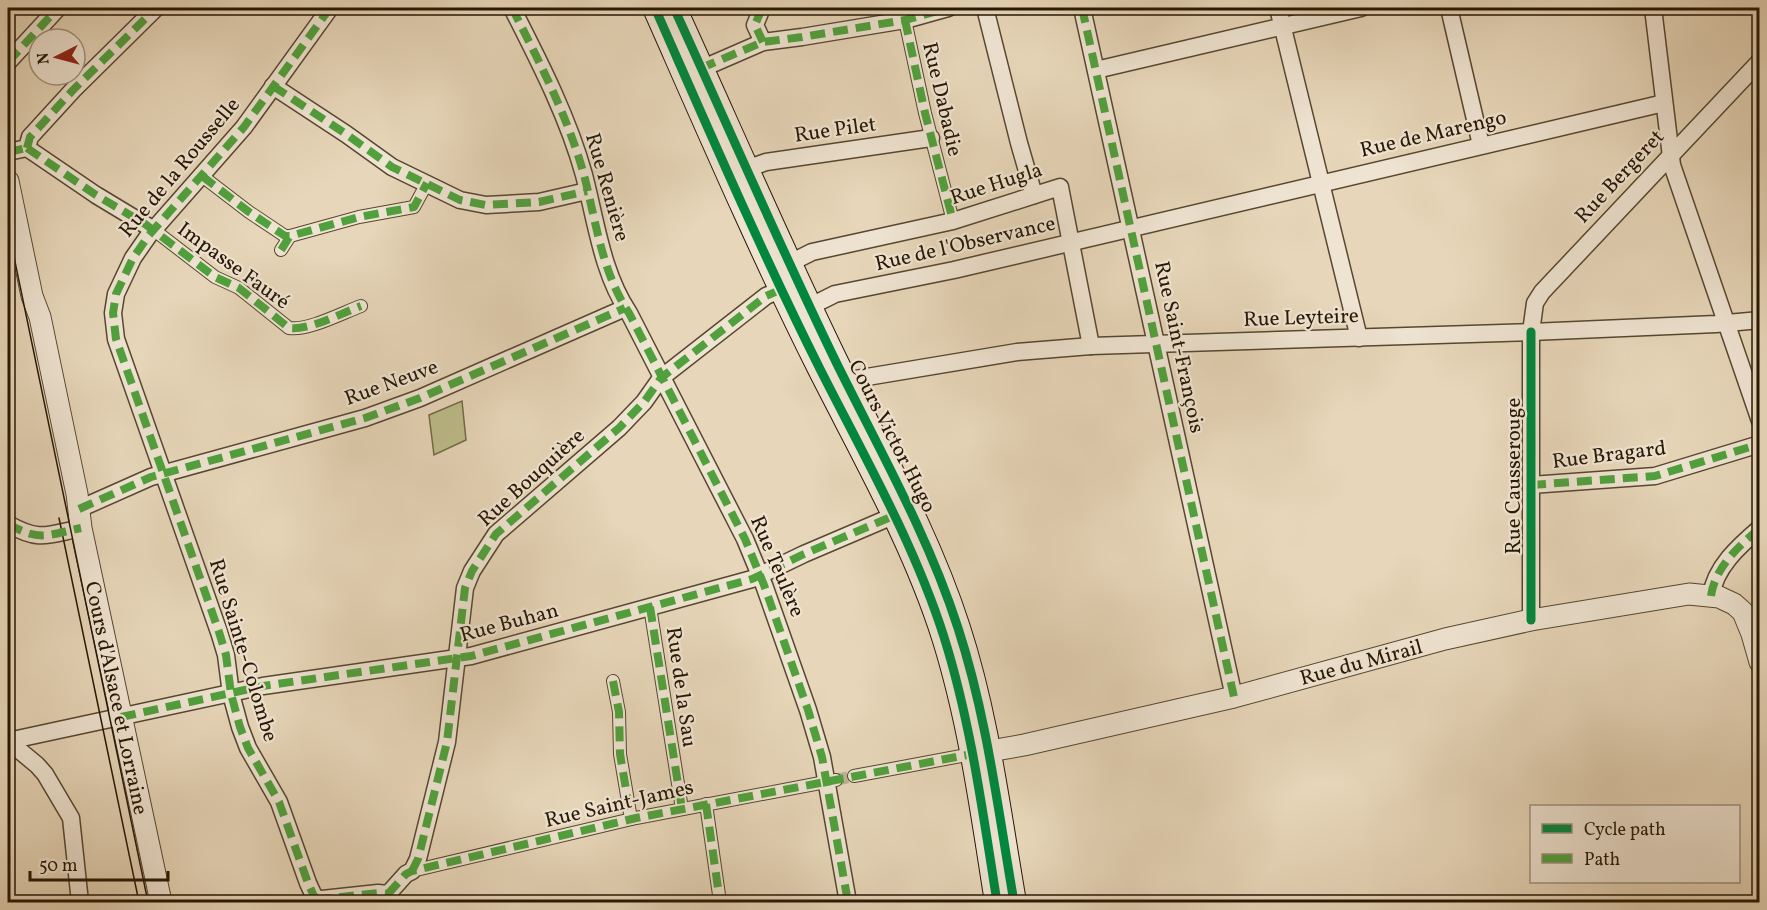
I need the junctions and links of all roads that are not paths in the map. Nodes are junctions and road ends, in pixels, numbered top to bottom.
1 (58, 8) edge
2 (156, 8) edge
3 (330, 8) edge
4 (512, 8) edge
5 (655, 8) edge
6 (674, 8) edge
7 (762, 8) edge
8 (948, 8) edge
9 (985, 8) edge
10 (1082, 8) edge
11 (1278, 8) edge
12 (1361, 8) edge
13 (1449, 8) edge
14 (1653, 8) edge
15 (905, 20) junction
16 (1283, 26) junction
17 (763, 42) junction
18 (1760, 61) edge
19 (8, 62) edge
20 (1096, 70) junction
21 (693, 72) junction
22 (273, 86) junction
23 (1664, 103) junction
24 (931, 138) junction
25 (1481, 145) junction
26 (27, 148) junction
27 (8, 152) edge
28 (1671, 154) junction
29 (746, 169) junction
30 (202, 176) junction
31 (427, 183) junction
32 (1321, 183) junction
33 (8, 189) edge
34 (587, 191) junction
35 (1034, 195) junction
36 (1212, 208) joint
37 (953, 221) junction
38 (1131, 228) junction
39 (153, 230) junction
40 (290, 236) junction
41 (1071, 242) junction
42 (281, 250) dead end
43 (790, 263) junction
44 (782, 289) junction
45 (361, 306) dead end
46 (811, 306) junction
47 (625, 308) junction
48 (1760, 320) edge
49 (1726, 323) junction
50 (1531, 332) junction
51 (1359, 338) junction
52 (1156, 344) junction
53 (1091, 346) junction
54 (661, 378) junction
55 (836, 382) junction
56 (1760, 421) edge
57 (1760, 444) edge
58 (164, 474) junction
59 (1531, 485) junction
60 (901, 491) junction
61 (893, 516) junction
62 (80, 519) junction
63 (14, 527) edge
64 (1760, 528) edge
65 (761, 576) junction
66 (1711, 596) junction
67 (650, 607) junction
68 (1531, 620) junction
69 (457, 659) junction
70 (1760, 662) edge
71 (613, 681) dead end
72 (231, 693) junction
73 (1234, 697) junction
74 (121, 717) junction
75 (8, 741) edge
76 (981, 752) junction
77 (854, 776) tunnel mouth
78 (831, 781) junction
79 (706, 804) junction
80 (682, 809) junction
81 (631, 819) junction
82 (412, 872) junction
83 (390, 898) edge
84 (318, 902) edge
85 (80, 903) edge
86 (161, 903) edge
87 (720, 903) edge
88 (848, 903) edge
89 (997, 903) edge
90 (1014, 903) edge

1 - 19 street
2 - 26 street
3 - 22 street, Rue de la Rousselle
4 - 34 street, Rue Renière
5 - 21 main road, Cours Victor Hugo
6 - 21 main road, Cours Victor Hugo
7 - 17 street
8 - 15 street
9 - 35 street
10 - 20 street, Rue Saint-François
11 - 16 street
12 - 16 street
13 - 25 street
14 - 23 street
15 - 17 street
15 - 24 street, Rue Dabadie
16 - 20 street
16 - 32 street
17 - 21 street
18 - 28 street, Rue Bergeret
20 - 38 street, Rue Saint-François
21 - 29 main road, Cours Victor Hugo
21 - 44 main road, Cours Victor Hugo
22 - 30 street, Rue de la Rousselle
22 - 31 street
23 - 25 street, Rue de Marengo
23 - 28 street
24 - 29 street, Rue Pilet
24 - 37 street, Rue Dabadie
25 - 32 street, Rue de Marengo
26 - 27 street
26 - 39 street
28 - 49 street
28 - 50 street, Rue Bergeret
29 - 43 main road, Cours Victor Hugo
30 - 39 street, Rue de la Rousselle
30 - 40 street
31 - 34 street
31 - 40 street
32 - 36 street, Rue de Marengo
32 - 51 street
33 - 62 street, Cours d'Alsace et Lorraine
34 - 47 street, Rue Renière
35 - 37 street, Rue Hugla
35 - 41 street, Rue Hugla
36 - 38 street, Rue de l'Observance
37 - 43 street, Rue Hugla
38 - 41 street, Rue de l'Observance
38 - 52 street, Rue Saint-François
39 - 45 street, Impasse Fauré
39 - 58 street, Rue de la Rousselle
40 - 42 street
41 - 46 street, Rue de l'Observance
41 - 53 street, Rue Hugla
43 - 46 main road, Cours Victor Hugo
44 - 54 street, Rue Bouquière
44 - 55 main road, Cours Victor Hugo
46 - 55 main road, Cours Victor Hugo
47 - 54 street, Rue Renière
47 - 58 street, Rue Neuve
48 - 49 street, Rue Leyteire
49 - 50 street, Rue Leyteire
49 - 56 street
50 - 51 street, Rue Leyteire
50 - 59 street, Rue Causserouge
51 - 52 street, Rue Leyteire
52 - 53 street, Rue Leyteire
52 - 73 street, Rue Saint-François
53 - 55 street, Rue Leyteire
54 - 65 street, Rue Teulère
54 - 69 street, Rue Bouquière
55 - 60 main road, Cours Victor Hugo
55 - 61 main road, Cours Victor Hugo
57 - 59 street, Rue Bragard
58 - 62 street, Rue Neuve
58 - 72 street, Rue Sainte-Colombe
59 - 68 street, Rue Causserouge
60 - 61 street
60 - 76 main road, Cours Victor Hugo
61 - 65 street, Rue Buhan
61 - 76 main road, Cours Victor Hugo
62 - 63 street
62 - 74 street, Cours d'Alsace et Lorraine
64 - 66 street
65 - 67 street, Rue Buhan
65 - 78 street, Rue Teulère
66 - 68 street, Rue du Mirail
66 - 70 street, Rue du Mirail
67 - 69 street, Rue Buhan
67 - 80 street, Rue de la Sau
68 - 73 street, Rue du Mirail
69 - 72 street, Rue Buhan
69 - 82 street, Rue Bouquière
71 - 81 street
72 - 74 street, Rue Buhan
72 - 84 street, Rue Sainte-Colombe
73 - 76 street, Rue du Mirail
74 - 75 street, Rue Buhan
74 - 86 street, Cours d'Alsace et Lorraine
75 - 85 street
76 - 77 street
76 - 89 main road, Cours Victor Hugo
76 - 90 main road, Cours Victor Hugo
78 - 79 street, Rue Saint-James
78 - 88 street, Rue Teulère
79 - 80 street, Rue Saint-James
79 - 87 street
80 - 81 street, Rue Saint-James
81 - 82 street, Rue Saint-James
82 - 83 street
83 - 84 street

